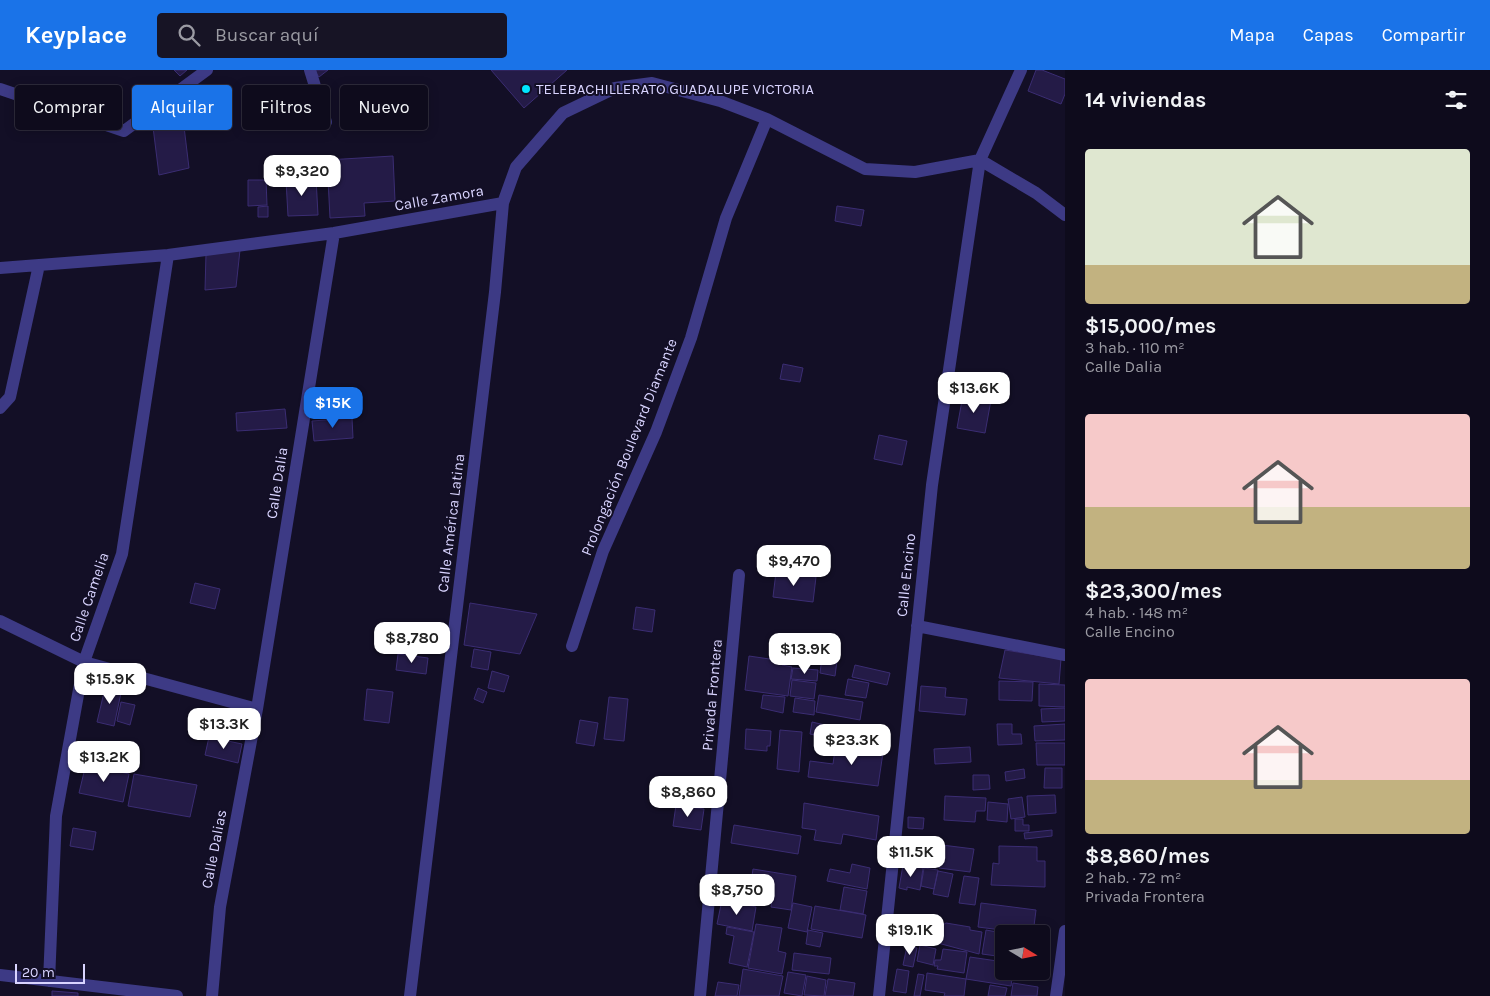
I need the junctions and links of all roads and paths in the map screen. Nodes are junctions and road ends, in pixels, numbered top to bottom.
1 (207, 70) edge
2 (310, 70) edge
3 (1021, 70) edge
4 (653, 76) edge
5 (315, 85) edge
6 (0, 89) edge
7 (767, 119) junction
8 (980, 160) junction
9 (503, 203) junction
10 (1065, 215) edge
11 (334, 233) junction
12 (168, 255) junction
13 (39, 265) junction
14 (0, 268) edge
15 (0, 408) edge
16 (739, 576) dead end
17 (0, 621) edge
18 (917, 626) junction
19 (572, 646) dead end
20 (1065, 655) edge
21 (84, 662) junction
22 (257, 709) junction
23 (1065, 931) edge
24 (0, 975) edge
25 (50, 981) junction
26 (177, 996) edge
27 (212, 996) edge
28 (410, 996) edge
29 (700, 996) edge
30 (879, 996) edge
31 (1056, 996) edge

1 - 6 street
2 - 5 street
3 - 8 street, Calle Encino
4 - 7 street, Calle Zamora
4 - 9 street, Calle Zamora
7 - 8 street, Calle Zamora
7 - 19 street, Prolongación Boulevard Diamante
8 - 10 street
8 - 18 street, Calle Encino
9 - 11 street, Calle Zamora
9 - 28 street, Calle América Latina
11 - 12 street, Calle Zamora
11 - 22 street, Calle Dalia
12 - 13 street, Calle Zamora
12 - 21 street, Calle Camelia
13 - 14 street, Calle Zamora
13 - 15 street
16 - 29 street, Privada Frontera
17 - 21 street
18 - 20 street
18 - 30 street, Calle Encino
21 - 22 street
21 - 25 street, Calle Camelia
22 - 27 street, Calle Dalias
23 - 31 street
24 - 25 street
25 - 26 street

